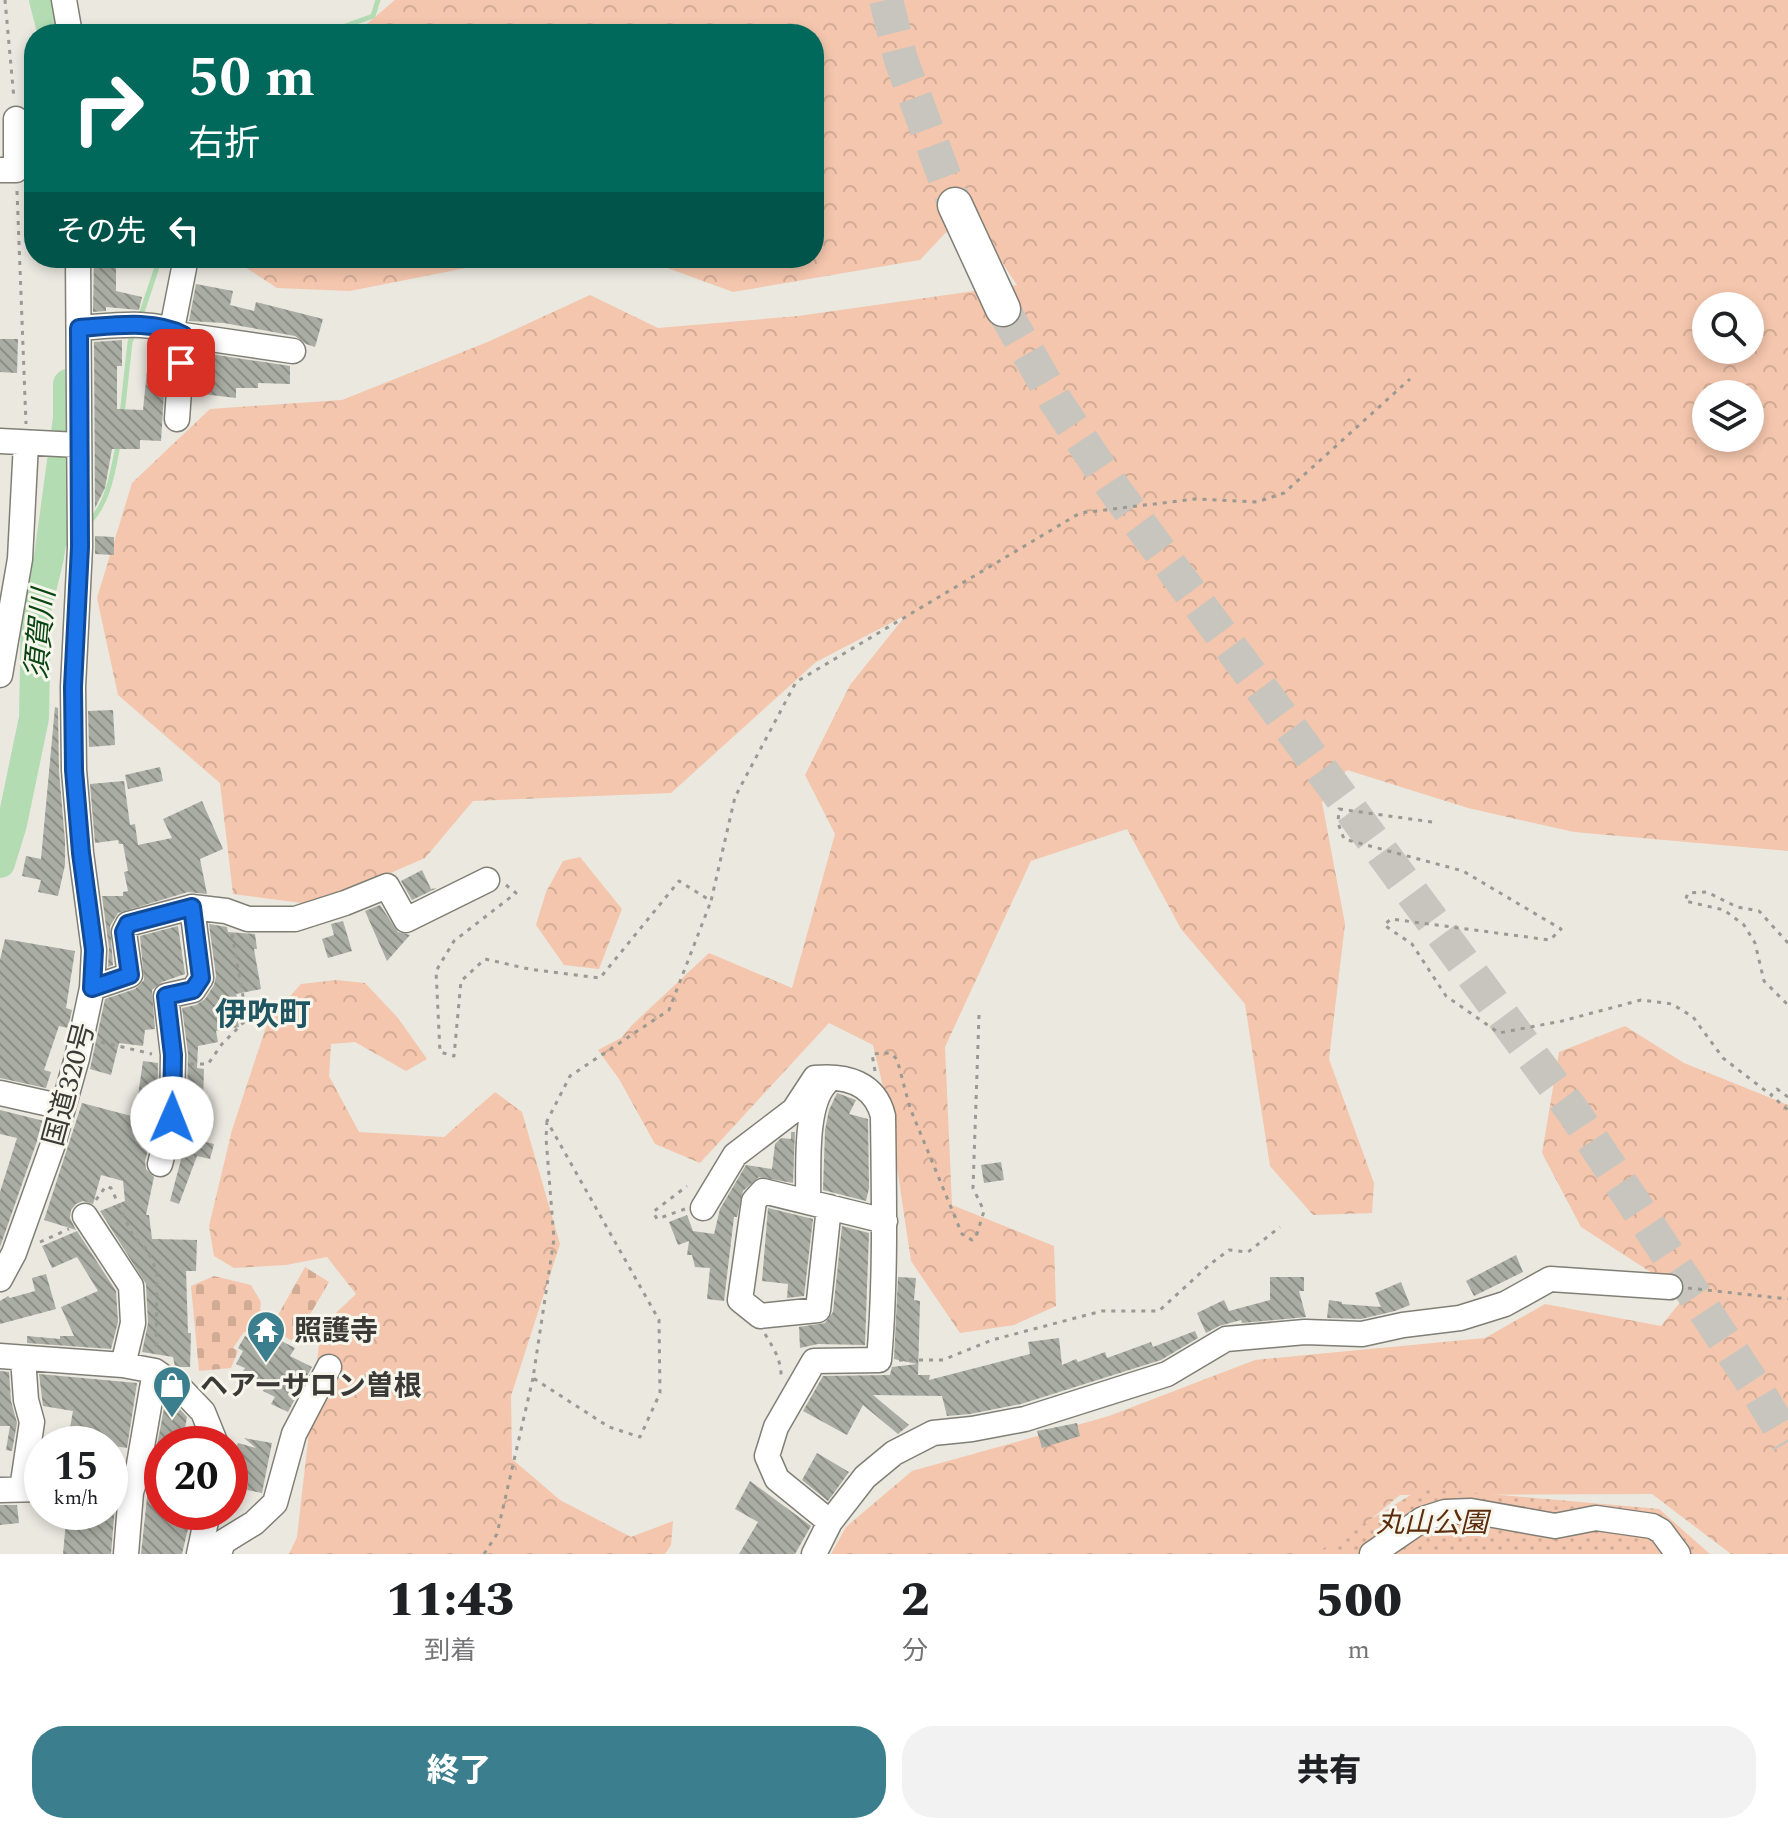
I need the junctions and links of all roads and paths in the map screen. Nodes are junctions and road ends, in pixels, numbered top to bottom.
1 (5, 0) edge
2 (64, 0) edge
3 (68, 24) edge
4 (18, 118) edge
5 (8, 170) edge
6 (955, 205) tunnel mouth
7 (78, 268) edge
8 (184, 268) dead end
9 (1003, 309) tunnel mouth
10 (79, 328) junction
11 (178, 332) junction
12 (293, 351) dead end
13 (1410, 379) dead end
14 (177, 419) dead end
15 (0, 441) edge
16 (30, 444) junction
17 (75, 445) junction
18 (10, 551) edge
19 (0, 675) edge
20 (1432, 822) dead end
21 (487, 880) joint
22 (711, 901) junction
23 (192, 907) junction
24 (226, 911) junction
25 (1788, 943) edge
26 (92, 988) junction
27 (1788, 1005) edge
28 (979, 1015) dead end
29 (82, 1038) junction
30 (173, 1061) junction
31 (831, 1077) junction
32 (0, 1093) edge
33 (1771, 1095) junction
34 (1788, 1097) edge
35 (879, 1099) junction
36 (63, 1107) junction
37 (1788, 1110) edge
38 (547, 1121) junction
39 (160, 1164) dead end
40 (699, 1198) junction
41 (818, 1204) junction
42 (85, 1216) dead end
43 (885, 1221) junction
44 (1280, 1227) dead end
45 (0, 1279) edge
46 (1670, 1287) joint
47 (1788, 1299) edge
48 (760, 1316) junction
49 (12, 1357) edge
50 (879, 1360) junction
51 (123, 1365) junction
52 (329, 1367) dead end
53 (155, 1371) junction
54 (533, 1378) junction
55 (787, 1407) junction
56 (209, 1426) edge
57 (135, 1482) edge
58 (21, 1489) edge
59 (830, 1522) junction
60 (204, 1530) edge
61 (126, 1554) edge
62 (199, 1554) edge
63 (219, 1554) edge
64 (484, 1554) edge
65 (814, 1554) edge
66 (1372, 1554) edge
67 (1678, 1554) edge

1 - 4 path
2 - 3 street
4 - 5 street
5 - 16 path
6 - 9 highway
7 - 10 street, 国道320号
8 - 11 street
10 - 11 street
10 - 17 street, 国道320号
11 - 12 street
11 - 14 street
13 - 22 path
15 - 16 street
16 - 17 street
16 - 18 street
17 - 26 street, 国道320号
18 - 19 street
20 - 33 path
21 - 22 path
21 - 24 street
22 - 38 path
23 - 24 street
23 - 26 street
23 - 30 street
24 - 30 path
25 - 27 path
26 - 29 street, 国道320号
28 - 35 path
29 - 30 path
29 - 36 street, 国道320号
30 - 39 street
31 - 35 street
31 - 40 street
31 - 41 street
32 - 36 street
33 - 34 path
33 - 37 path
35 - 43 street
36 - 45 street, 国道320号
38 - 54 path
38 - 54 path
40 - 40 path
41 - 43 street
41 - 48 street
41 - 48 street
42 - 51 street
43 - 50 street
44 - 50 path
46 - 47 path
46 - 59 street
48 - 55 path
49 - 51 street
49 - 58 street
50 - 55 street
51 - 53 street
52 - 63 street
53 - 56 street
53 - 57 street
54 - 64 path
55 - 59 street
57 - 61 street
59 - 65 street
60 - 62 street
66 - 67 street

